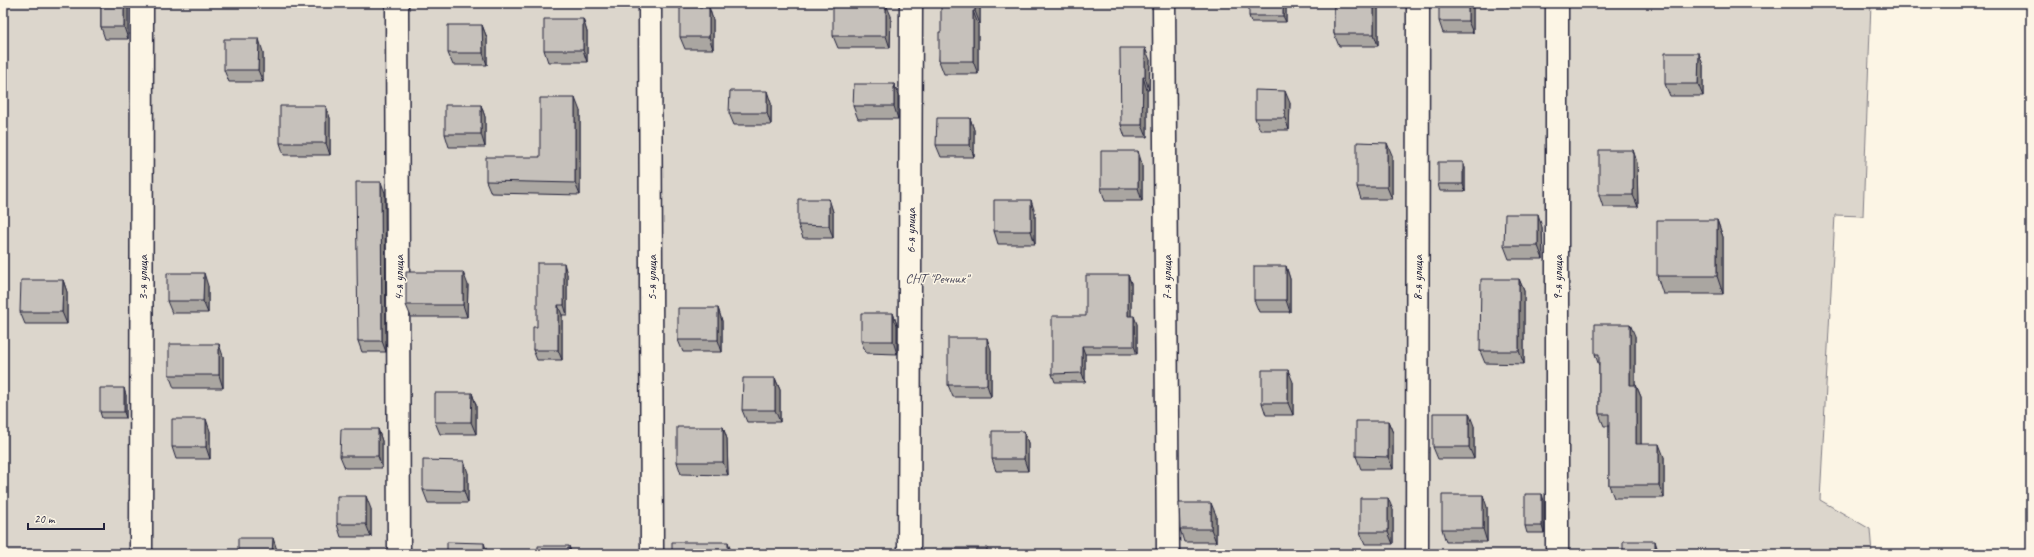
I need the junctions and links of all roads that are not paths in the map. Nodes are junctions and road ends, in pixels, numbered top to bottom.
1 (142, 3) edge
2 (397, 3) edge
3 (650, 3) edge
4 (911, 3) edge
5 (1164, 3) edge
6 (1418, 3) edge
7 (1557, 3) edge
8 (141, 554) edge
9 (399, 554) edge
10 (652, 554) edge
11 (909, 554) edge
12 (1168, 554) edge
13 (1417, 554) edge
14 (1557, 554) edge

1 - 8 street, 3-я улица
2 - 9 street, 4-я улица
3 - 10 street, 5-я улица
4 - 11 street, 6-я улица
5 - 12 street, 7-я улица
6 - 13 street, 8-я улица
7 - 14 street, 9-я улица

